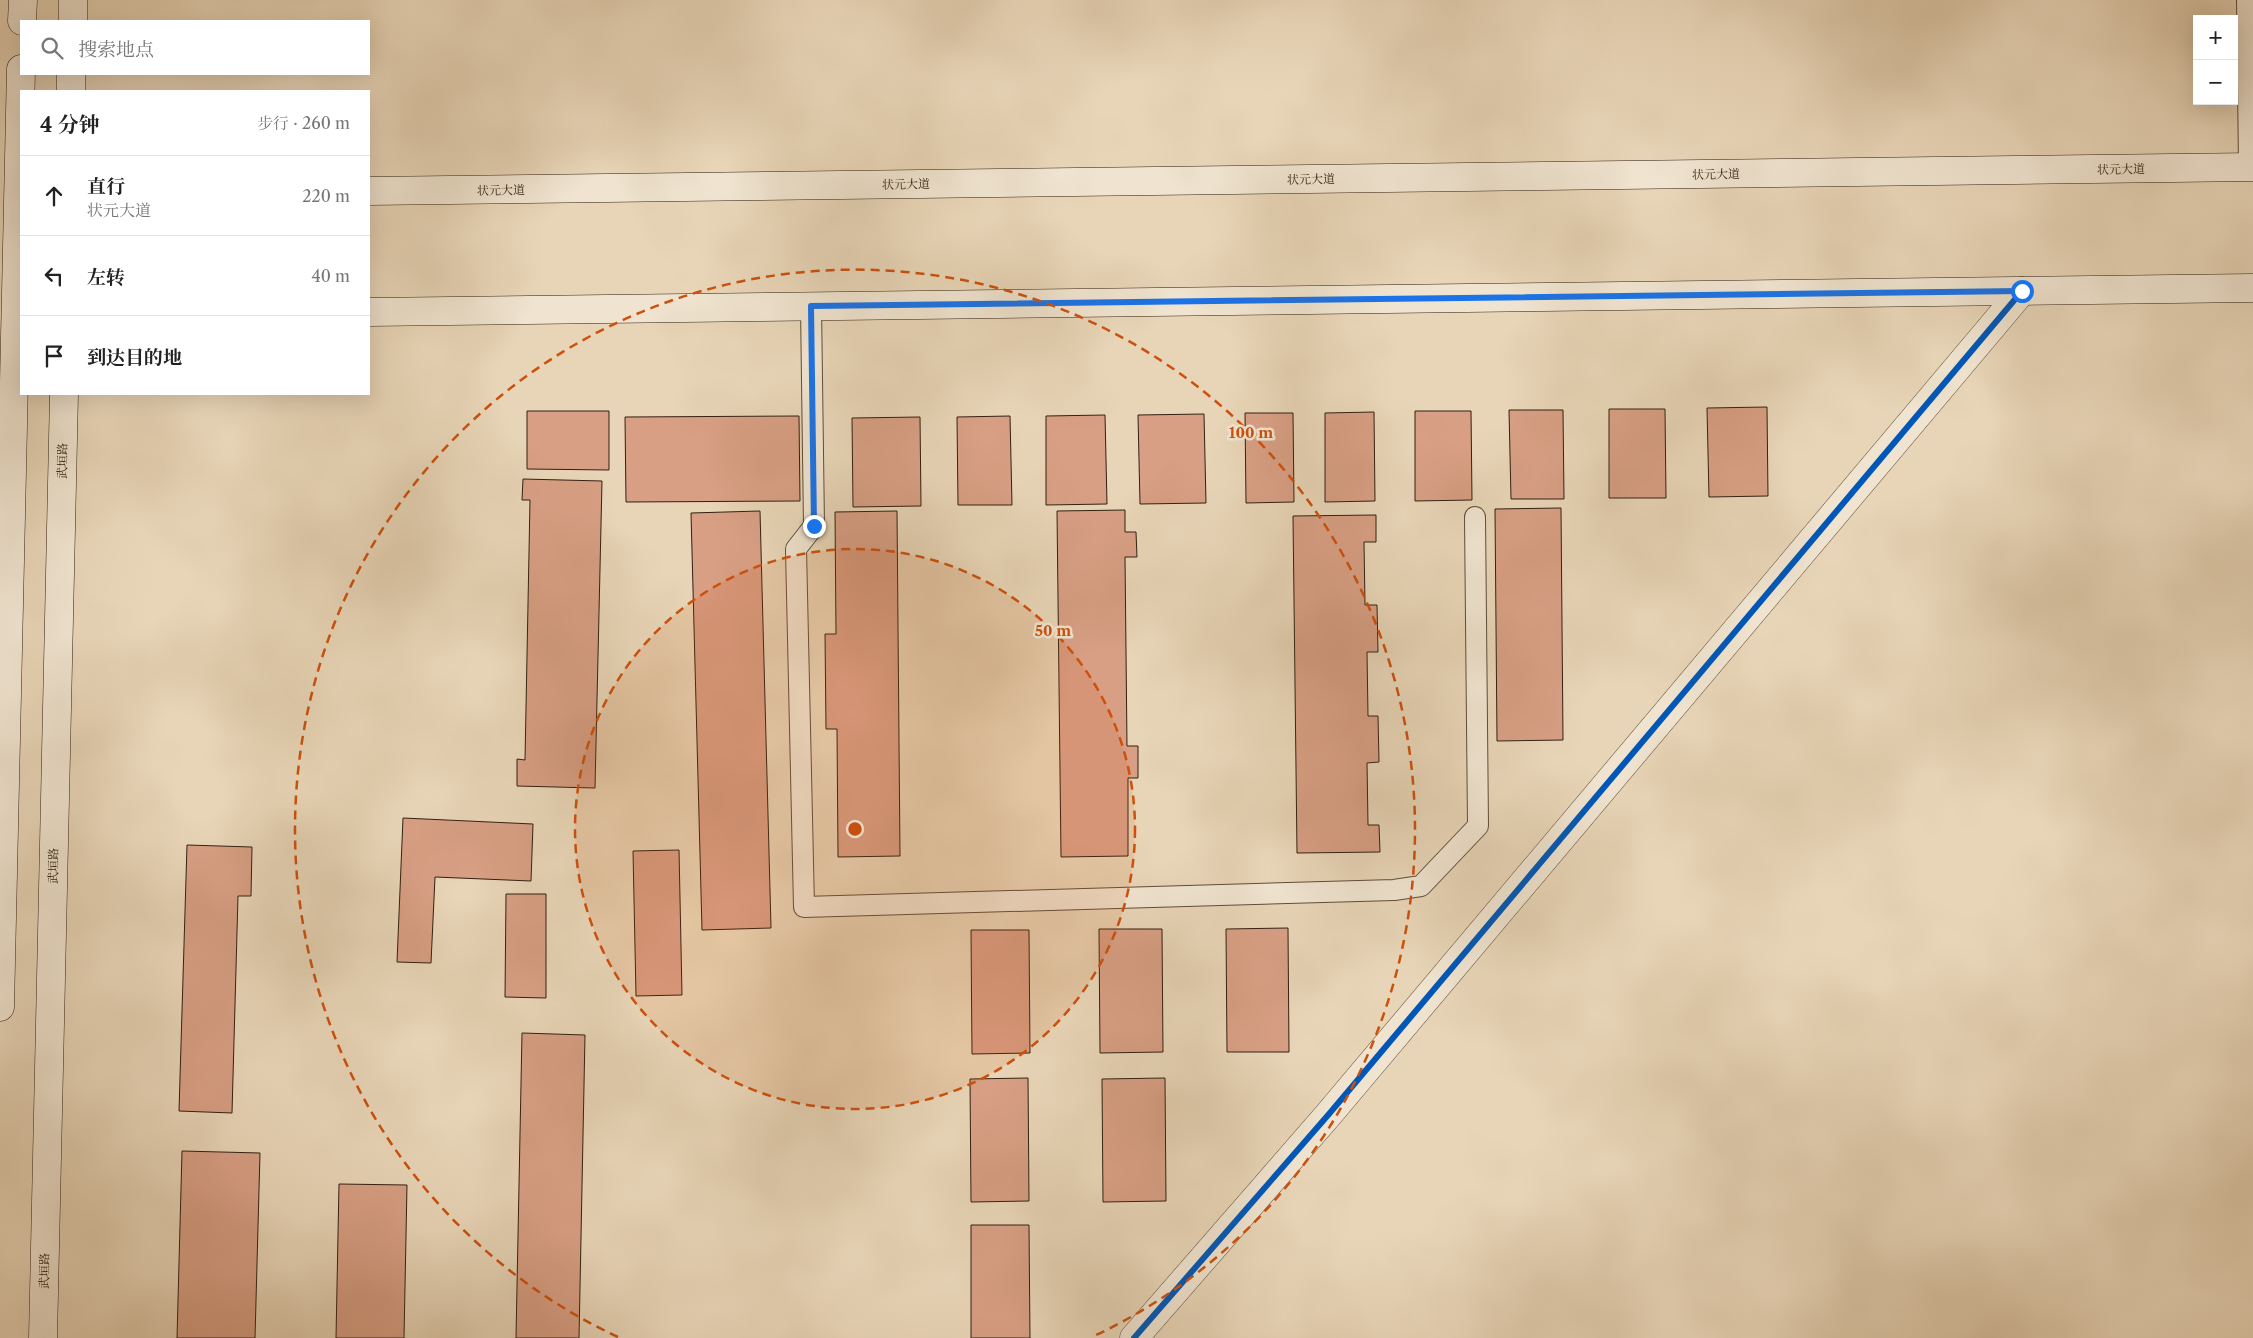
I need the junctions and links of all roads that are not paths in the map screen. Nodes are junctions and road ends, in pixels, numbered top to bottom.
1 (23, 0) edge
2 (73, 0) edge
3 (2247, 0) edge
4 (22, 20) edge
5 (73, 20) edge
6 (21, 75) edge
7 (72, 75) edge
8 (71, 90) edge
9 (2251, 167) edge
10 (370, 191) edge
11 (13, 196) edge
12 (2253, 288) edge
13 (2022, 291) junction
14 (811, 306) junction
15 (370, 312) edge
16 (12, 316) edge
17 (64, 395) edge
18 (1475, 517) dead end
19 (1, 934) edge
20 (0, 1007) edge
21 (43, 1338) edge
22 (1134, 1338) edge

1 - 4 main road
2 - 5 main road
3 - 9 lane
6 - 11 main road
7 - 8 main road
9 - 10 main road, 状元大道
11 - 16 main road
12 - 13 main road
13 - 14 main road
13 - 22 main road
14 - 15 main road
14 - 18 lane
16 - 19 main road
17 - 21 main road, 武垣路
19 - 20 main road

